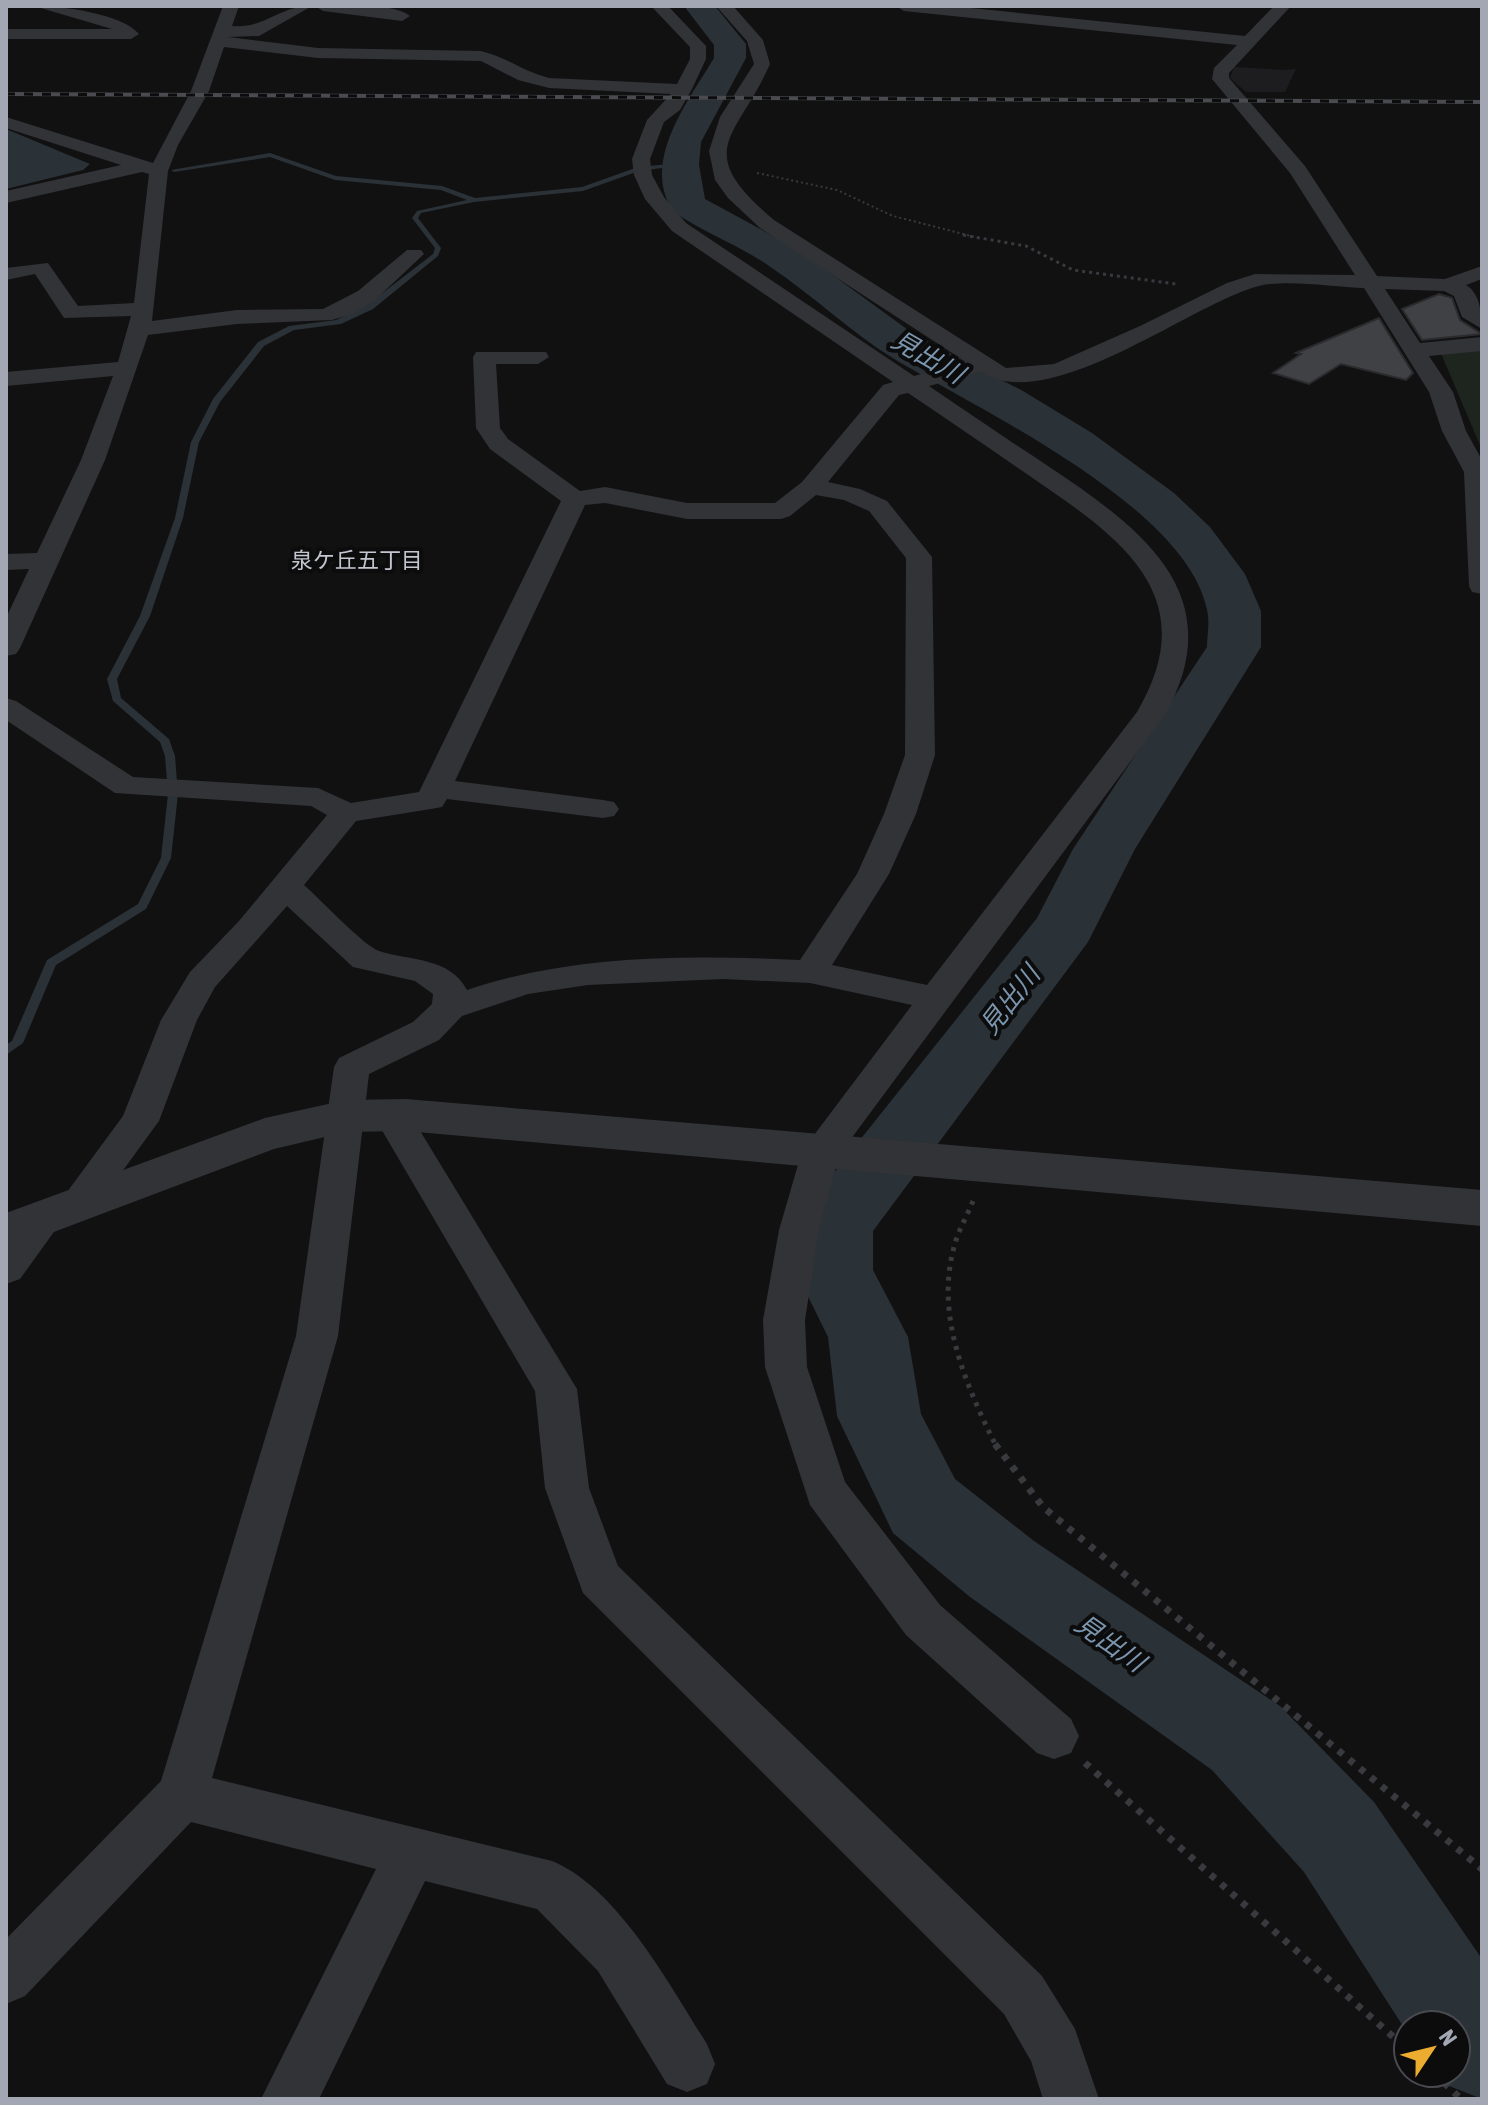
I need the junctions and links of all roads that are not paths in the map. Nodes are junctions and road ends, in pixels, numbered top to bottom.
1 (42, 6) edge
2 (231, 6) edge
3 (304, 6) edge
4 (323, 6) edge
5 (659, 6) edge
6 (724, 6) edge
7 (904, 6) edge
8 (1283, 6) edge
9 (129, 12) dead end
10 (402, 16) dead end
11 (106, 23) junction
12 (6, 34) edge
13 (221, 36) junction
14 (1248, 41) junction
15 (683, 89) junction
16 (6, 122) edge
17 (169, 145) junction
18 (118, 159) junction
19 (152, 169) junction
20 (6, 197) edge
21 (414, 254) dead end
22 (1482, 272) edge
23 (6, 274) edge
24 (1372, 282) junction
25 (1447, 285) junction
26 (142, 319) junction
27 (1482, 322) edge
28 (1482, 344) edge
29 (1416, 350) junction
30 (538, 357) dead end
31 (983, 364) junction
32 (128, 368) junction
33 (6, 379) edge
34 (910, 384) junction
35 (811, 487) junction
36 (575, 499) junction
37 (44, 561) junction
38 (6, 562) edge
39 (1482, 586) edge
40 (8, 641) edge
41 (6, 707) edge
42 (437, 788) junction
43 (603, 809) dead end
44 (346, 813) junction
45 (285, 886) junction
46 (810, 972) junction
47 (938, 999) junction
48 (450, 1008) junction
49 (392, 1115) junction
50 (346, 1116) junction
51 (821, 1151) junction
52 (1482, 1208) edge
53 (42, 1219) edge
54 (6, 1268) edge
55 (1054, 1736) road end
56 (182, 1795) junction
57 (412, 1852) junction
58 (6, 1977) edge
59 (687, 2064) dead end
60 (289, 2099) edge
61 (1071, 2099) edge

1 - 11 street
2 - 13 street
3 - 13 street
4 - 10 street
5 - 15 street
6 - 31 street
7 - 14 street
8 - 14 street
9 - 11 street
11 - 12 street
13 - 15 street
13 - 17 street
14 - 24 street
15 - 34 street
16 - 18 street
17 - 18 street
17 - 19 street
18 - 19 street
19 - 20 street
19 - 26 street
21 - 26 street
22 - 25 street
23 - 26 street
24 - 25 street
24 - 29 street
24 - 31 street
25 - 27 street
26 - 32 street
28 - 29 street
29 - 39 street
30 - 36 street
31 - 34 street
32 - 33 street
32 - 37 street
34 - 35 street
34 - 47 street
35 - 36 street
35 - 46 street
36 - 42 street
37 - 38 street
37 - 40 street
41 - 44 street
42 - 43 street
42 - 44 street
44 - 45 street
45 - 48 street
45 - 53 street
46 - 47 street
46 - 48 street
47 - 51 street
48 - 50 street
49 - 50 street
49 - 51 street
49 - 61 street
50 - 53 street
50 - 56 street
51 - 52 street
51 - 55 street
53 - 54 street
56 - 57 street
56 - 58 street
57 - 59 street
57 - 60 street

